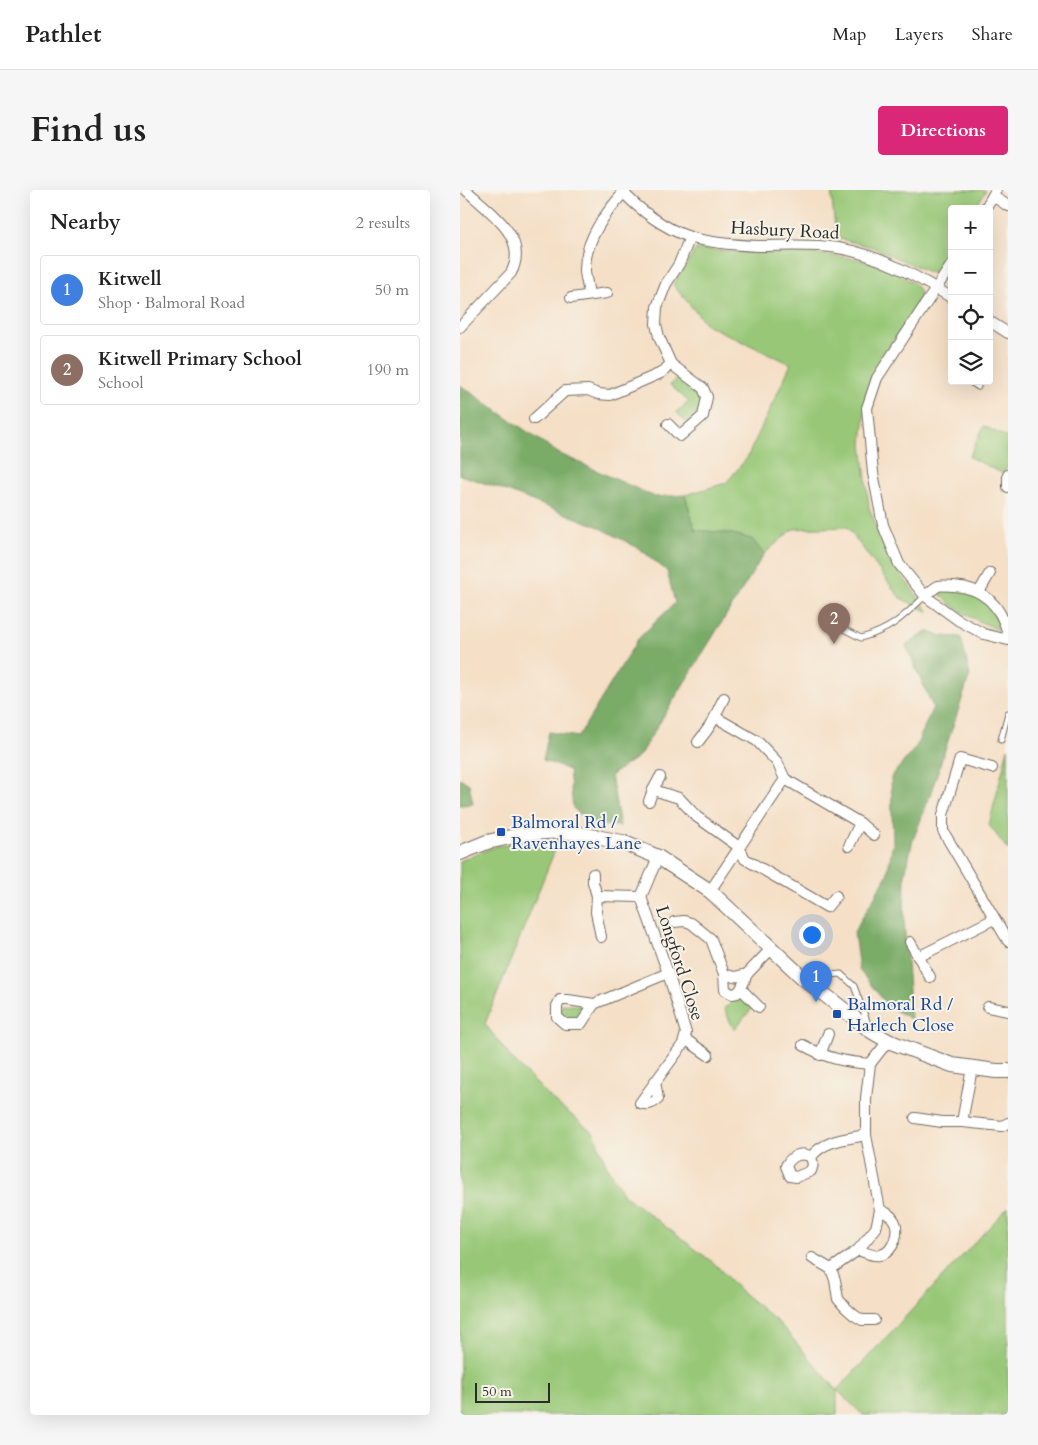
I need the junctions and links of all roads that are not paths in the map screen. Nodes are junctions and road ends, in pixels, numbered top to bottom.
1 (466, 190) edge
2 (624, 191) edge
3 (994, 193) edge
4 (987, 205) edge
5 (1008, 206) edge
6 (690, 237) junction
7 (948, 270) edge
8 (936, 289) junction
9 (607, 293) dead end
10 (589, 295) junction
11 (948, 296) edge
12 (571, 298) dead end
13 (993, 324) edge
14 (460, 326) edge
15 (1008, 333) edge
16 (671, 364) junction
17 (975, 385) edge
18 (978, 387) dead end
19 (534, 419) dead end
20 (668, 424) dead end
21 (1008, 475) edge
22 (1008, 487) edge
23 (990, 573) dead end
24 (979, 592) junction
25 (925, 596) junction
26 (830, 622) dead end
27 (1008, 634) edge
28 (1008, 640) edge
29 (724, 698) dead end
30 (1008, 712) edge
31 (715, 717) junction
32 (1000, 740) dead end
33 (698, 742) dead end
34 (992, 768) dead end
35 (660, 776) dead end
36 (785, 779) junction
37 (654, 790) junction
38 (649, 801) dead end
39 (860, 824) junction
40 (874, 835) dead end
41 (739, 846) junction
42 (849, 846) dead end
43 (460, 853) edge
44 (658, 857) junction
45 (593, 874) dead end
46 (710, 892) junction
47 (597, 896) junction
48 (836, 896) dead end
49 (641, 897) junction
50 (994, 918) junction
51 (674, 922) dead end
52 (601, 937) dead end
53 (1008, 941) edge
54 (910, 942) dead end
55 (772, 948) junction
56 (918, 957) junction
57 (668, 972) junction
58 (724, 974) junction
59 (747, 974) junction
60 (930, 977) dead end
61 (815, 988) junction
62 (741, 989) junction
63 (594, 1004) dead end
64 (759, 1007) dead end
65 (988, 1007) dead end
66 (1008, 1011) edge
67 (871, 1031) junction
68 (828, 1034) dead end
69 (685, 1040) junction
70 (888, 1041) junction
71 (803, 1045) dead end
72 (820, 1055) junction
73 (708, 1056) dead end
74 (870, 1064) junction
75 (972, 1068) junction
76 (1008, 1071) edge
77 (655, 1080) dead end
78 (915, 1118) dead end
79 (962, 1122) junction
80 (1008, 1123) edge
81 (866, 1134) junction
82 (811, 1157) dead end
83 (880, 1210) junction
84 (858, 1250) junction
85 (812, 1258) dead end
86 (831, 1270) junction
87 (874, 1320) dead end

1 - 14 street
2 - 6 street, Hasbury Road
2 - 10 street
3 - 4 street
3 - 5 street
6 - 8 street, Hasbury Road
6 - 16 street
7 - 8 street
8 - 11 street, Hasbury Road
8 - 25 street
9 - 10 street
10 - 12 street
13 - 15 street
16 - 19 street
16 - 20 street
17 - 18 lane
21 - 22 street
23 - 24 street
24 - 25 street
24 - 27 street
25 - 26 lane
25 - 28 street
29 - 31 street
30 - 32 lane
31 - 33 street
31 - 36 street
34 - 50 street
35 - 37 street
36 - 39 street
36 - 41 street
37 - 38 street
37 - 41 street
39 - 40 street
39 - 42 street
41 - 46 street
41 - 48 street
43 - 44 street
44 - 46 street
44 - 49 street, Longford Close
45 - 47 street
46 - 55 street
47 - 49 street, Longford Close
47 - 52 street
49 - 57 street, Longford Close
50 - 53 street
50 - 56 street
51 - 58 street
54 - 56 street
55 - 59 street
55 - 61 street
56 - 60 street
57 - 63 street
57 - 69 street, Longford Close
58 - 59 street
58 - 62 street
59 - 62 street
61 - 67 street
61 - 67 lane
62 - 64 street
65 - 66 street
67 - 70 street
68 - 72 street
69 - 73 street, Longford Close
69 - 77 street, Longford Close
70 - 74 street
70 - 75 street
71 - 72 street
72 - 74 street
74 - 81 street
75 - 76 street
75 - 79 street
78 - 79 street
79 - 80 street
81 - 82 street
81 - 83 street
83 - 84 street
83 - 84 street
84 - 86 street
85 - 86 street
86 - 87 street

